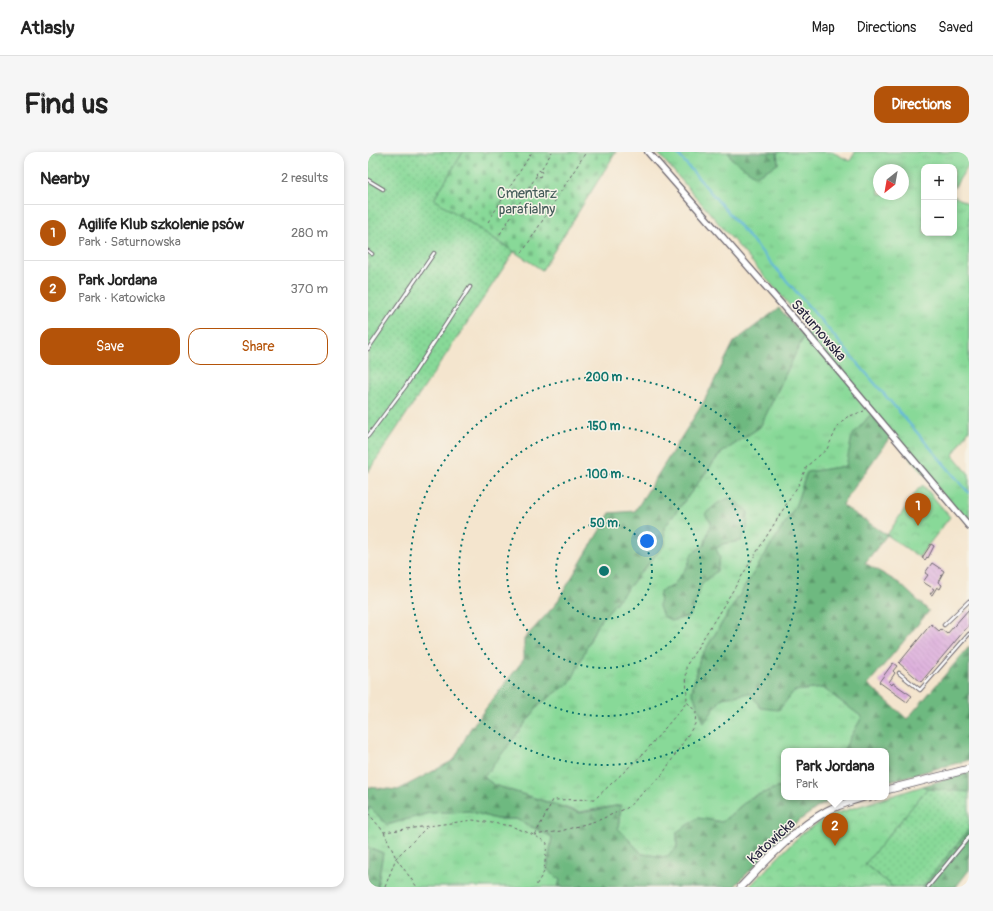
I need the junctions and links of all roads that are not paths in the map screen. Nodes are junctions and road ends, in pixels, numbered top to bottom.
1 (648, 152) edge
2 (368, 180) edge
3 (382, 189) dead end
4 (368, 251) edge
5 (434, 253) dead end
6 (372, 254) dead end
7 (470, 287) dead end
8 (368, 349) edge
9 (368, 436) edge
10 (969, 526) edge
11 (969, 601) edge
12 (944, 625) dead end
13 (969, 634) edge
14 (899, 673) dead end
15 (969, 769) edge
16 (889, 789) edge
17 (861, 800) edge
18 (969, 837) edge
19 (741, 887) edge
20 (928, 887) edge

1 - 10 street, Saturnowska
2 - 3 lane
4 - 6 lane
5 - 8 lane
7 - 9 lane
11 - 12 lane
13 - 14 lane
15 - 16 street
17 - 19 street, Katowicka
18 - 20 lane

